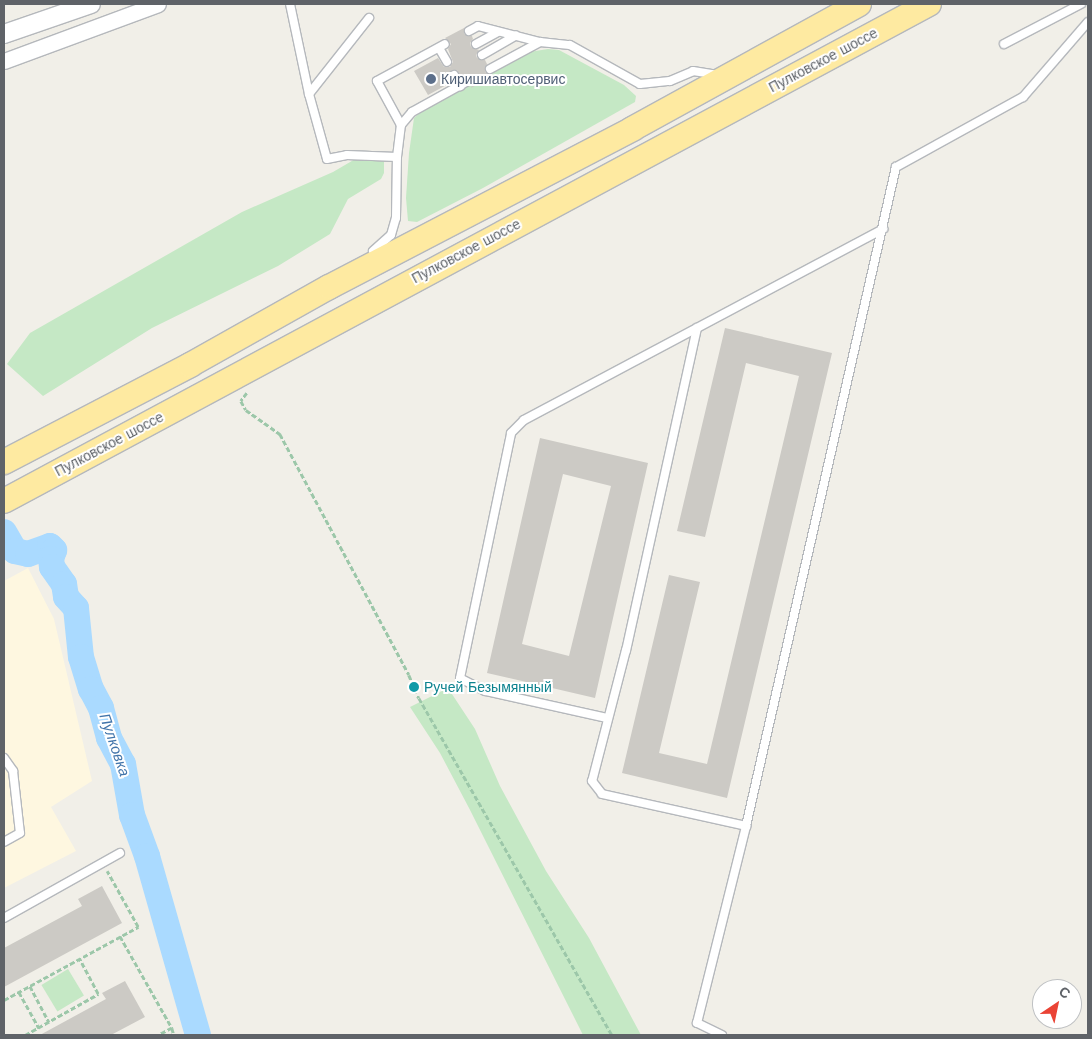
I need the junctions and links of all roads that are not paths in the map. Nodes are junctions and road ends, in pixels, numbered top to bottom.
1 (91, 4) edge
2 (158, 4) edge
3 (290, 4) edge
4 (859, 4) edge
5 (928, 4) edge
6 (1080, 4) edge
7 (368, 18) dead end
8 (1088, 22) edge
9 (469, 31) dead end
10 (498, 32) junction
11 (4, 34) edge
12 (516, 36) junction
13 (540, 42) junction
14 (476, 44) dead end
15 (1004, 44) dead end
16 (482, 55) dead end
17 (448, 60) dead end
18 (4, 61) edge
19 (490, 69) dead end
20 (454, 75) dead end
21 (727, 76) junction
22 (468, 81) dead end
23 (460, 86) junction
24 (309, 94) junction
25 (401, 125) junction
26 (397, 157) junction
27 (883, 228) junction
28 (365, 256) dead end
29 (353, 265) dead end
30 (329, 287) junction
31 (697, 328) junction
32 (4, 462) edge
33 (7, 499) edge
34 (607, 718) junction
35 (4, 758) edge
36 (746, 826) junction
37 (4, 842) edge
38 (120, 853) dead end
39 (4, 918) edge
40 (722, 1035) edge

1 - 11 street
2 - 18 street
3 - 24 lane
4 - 21 highway
5 - 33 highway, Пулковское шоссе
6 - 15 lane
7 - 24 lane
8 - 27 lane
9 - 10 lane
10 - 12 lane
10 - 14 lane
12 - 13 lane
12 - 16 lane
13 - 19 lane
13 - 21 lane
17 - 25 lane
20 - 23 lane
21 - 30 highway
22 - 23 lane
23 - 25 lane
24 - 26 lane
25 - 26 lane
26 - 28 lane
27 - 31 lane
27 - 36 lane
29 - 30 lane
30 - 32 highway
31 - 34 lane
31 - 34 lane
34 - 36 lane
35 - 37 lane
36 - 40 lane
38 - 39 lane

